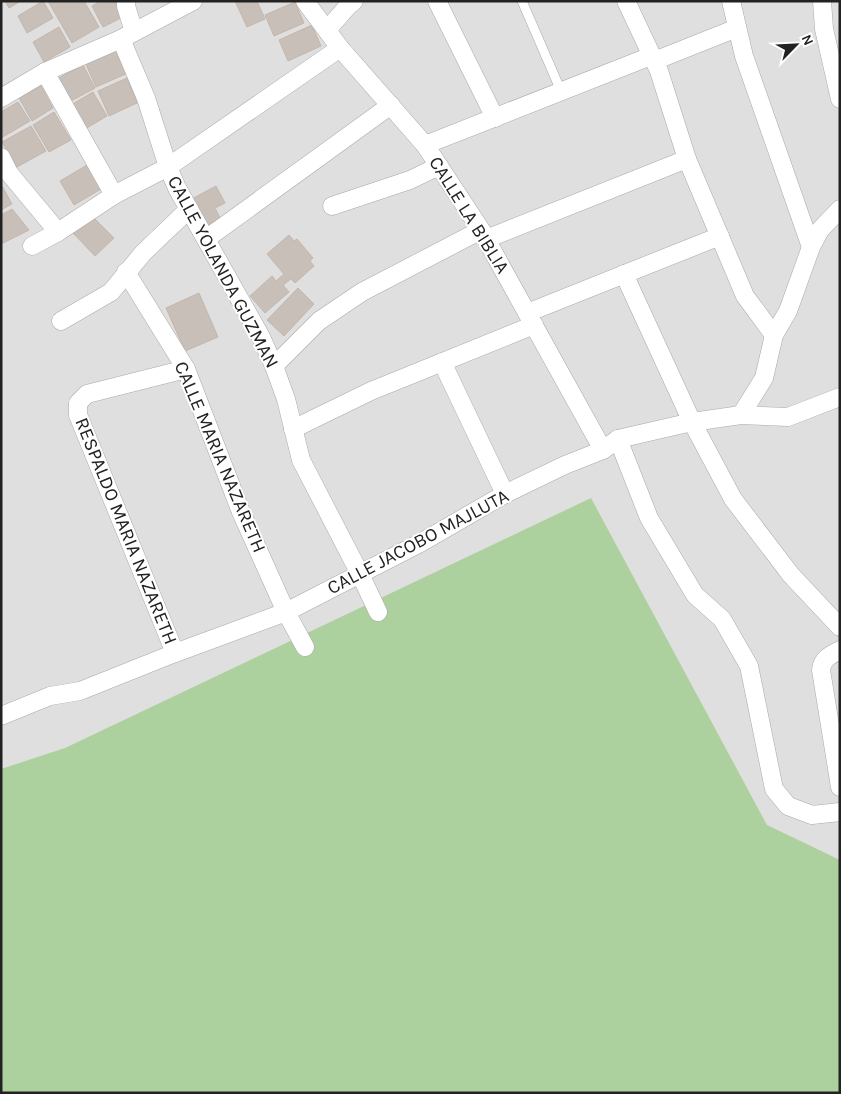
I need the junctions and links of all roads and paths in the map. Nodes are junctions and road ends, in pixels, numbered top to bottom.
1 (126, 1) edge
2 (193, 1) edge
3 (305, 1) edge
4 (354, 1) edge
5 (438, 1) edge
6 (522, 1) edge
7 (626, 1) edge
8 (731, 1) edge
9 (822, 1) edge
10 (738, 28) junction
11 (327, 30) junction
12 (128, 35) junction
13 (340, 48) junction
14 (653, 58) junction
15 (45, 72) junction
16 (561, 91) junction
17 (1, 98) edge
18 (840, 99) edge
19 (391, 105) junction
20 (494, 118) junction
21 (425, 146) junction
22 (1, 157) edge
23 (687, 159) junction
24 (439, 166) junction
25 (168, 167) junction
26 (114, 195) junction
27 (332, 206) dead end
28 (189, 209) junction
29 (840, 209) edge
30 (58, 232) junction
31 (484, 234) junction
32 (720, 236) junction
33 (206, 239) junction
34 (32, 246) dead end
35 (811, 247) junction
36 (126, 272) junction
37 (624, 274) junction
38 (530, 319) junction
39 (61, 321) dead end
40 (774, 335) junction
41 (442, 362) junction
42 (274, 366) junction
43 (186, 369) junction
44 (840, 397) edge
45 (741, 415) junction
46 (692, 422) junction
47 (293, 429) junction
48 (618, 439) junction
49 (603, 450) junction
50 (505, 494) junction
51 (360, 574) junction
52 (286, 612) junction
53 (378, 612) dead end
54 (840, 627) edge
55 (306, 647) dead end
56 (175, 653) junction
57 (833, 654) edge
58 (1, 716) edge
59 (840, 787) edge
60 (840, 812) edge

1 - 12 street, CALLE YOLANDA GUZMAN
2 - 12 street
3 - 11 street, CALLE LA BIBLIA
4 - 11 street
5 - 20 street
6 - 16 lane
7 - 14 street
8 - 10 street
9 - 18 street
10 - 14 street
10 - 35 street
11 - 13 street, CALLE LA BIBLIA
12 - 15 street
12 - 25 street, CALLE YOLANDA GUZMAN
13 - 19 street, CALLE LA BIBLIA
13 - 25 street
14 - 16 street
14 - 23 street
15 - 17 street
15 - 26 street
16 - 20 street
19 - 21 street, CALLE LA BIBLIA
19 - 33 street
20 - 21 street
21 - 24 street, CALLE LA BIBLIA
22 - 30 street
23 - 31 street
23 - 32 street
24 - 27 street
24 - 31 street, CALLE LA BIBLIA
25 - 26 street
25 - 28 street, CALLE YOLANDA GUZMAN
26 - 30 street
28 - 33 street, CALLE YOLANDA GUZMAN
28 - 36 street
29 - 35 street
30 - 34 street
31 - 38 street, CALLE LA BIBLIA
31 - 42 street
32 - 37 street
32 - 40 street
33 - 42 street, CALLE YOLANDA GUZMAN
35 - 40 street
36 - 39 street
36 - 43 street, CALLE MARIA NAZARETH
37 - 38 street
37 - 46 street
38 - 41 street
38 - 49 street, CALLE LA BIBLIA
40 - 45 street
41 - 47 street
41 - 50 street
42 - 47 street, CALLE YOLANDA GUZMAN
43 - 52 street, CALLE MARIA NAZARETH
43 - 56 street, RESPALDO MARIA NAZARETH
44 - 45 street, CALLE JACOBO MAJLUTA
45 - 46 street, CALLE JACOBO MAJLUTA
46 - 48 street, CALLE JACOBO MAJLUTA
46 - 54 street
47 - 51 street, CALLE YOLANDA GUZMAN
48 - 49 street, CALLE JACOBO MAJLUTA
48 - 60 street
49 - 50 street, CALLE JACOBO MAJLUTA
50 - 51 street, CALLE JACOBO MAJLUTA
51 - 52 street, CALLE JACOBO MAJLUTA
51 - 53 street, CALLE YOLANDA GUZMAN
52 - 55 street, CALLE MARIA NAZARETH
52 - 56 street, CALLE JACOBO MAJLUTA
56 - 58 street, CALLE JACOBO MAJLUTA
57 - 59 street

